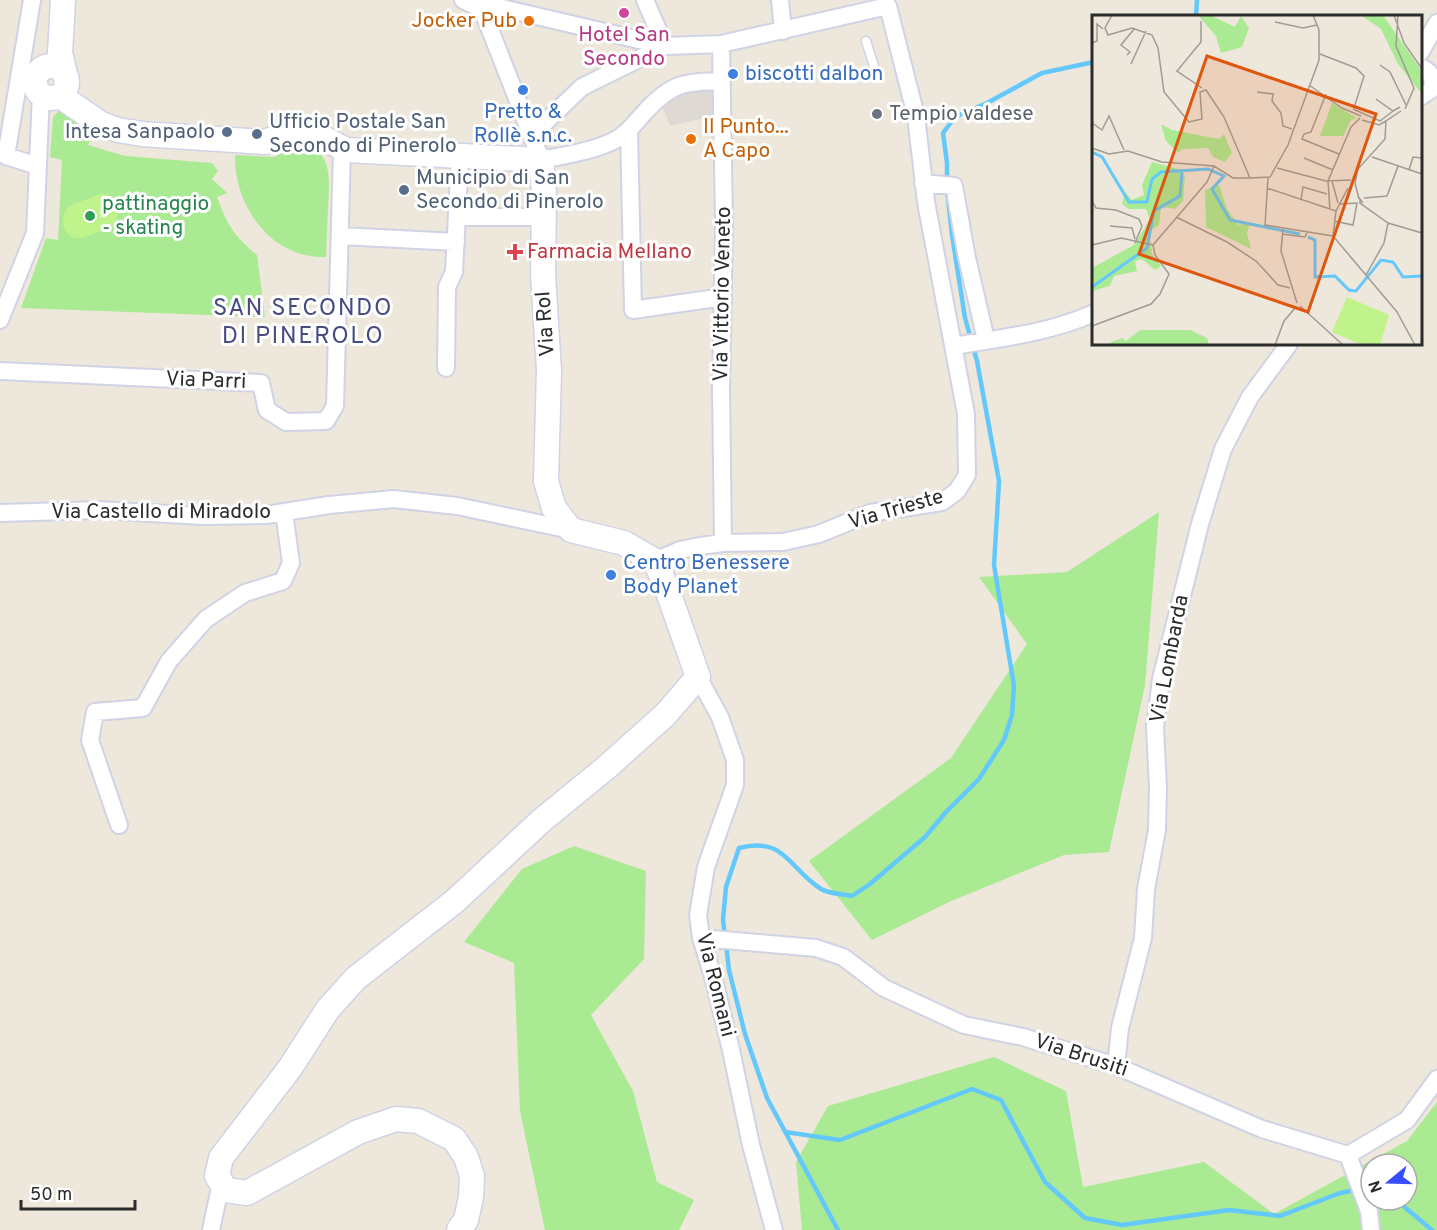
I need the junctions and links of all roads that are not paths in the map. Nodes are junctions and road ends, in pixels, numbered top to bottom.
1 (32, 0) edge
2 (49, 0) edge
3 (63, 0) edge
4 (463, 0) edge
5 (645, 0) edge
6 (780, 0) edge
7 (889, 3) edge
8 (485, 6) edge
9 (1437, 23) edge
10 (783, 31) junction
11 (866, 41) dead end
12 (721, 44) junction
13 (664, 46) junction
14 (1422, 49) edge
15 (874, 66) dead end
16 (1422, 68) edge
17 (722, 81) junction
18 (55, 87) junction
19 (1430, 92) edge
20 (629, 130) junction
21 (531, 136) junction
22 (342, 150) junction
23 (460, 156) junction
24 (3, 157) edge
25 (541, 160) junction
26 (38, 166) junction
27 (923, 183) junction
28 (457, 216) junction
29 (543, 217) junction
30 (341, 236) junction
31 (456, 242) junction
32 (723, 297) junction
33 (1092, 314) edge
34 (0, 320) edge
35 (986, 340) junction
36 (1288, 345) edge
37 (954, 346) junction
38 (446, 368) dead end
39 (0, 371) edge
40 (284, 512) junction
41 (0, 513) edge
42 (571, 530) junction
43 (723, 543) junction
44 (655, 561) junction
45 (698, 677) junction
46 (119, 825) dead end
47 (704, 938) junction
48 (1116, 1066) junction
49 (1437, 1079) edge
50 (1348, 1155) junction
51 (221, 1183) junction
52 (211, 1230) edge
53 (459, 1230) edge
54 (774, 1230) edge
55 (1371, 1230) edge

1 - 24 street
2 - 18 street
3 - 18 street
4 - 8 street
5 - 13 street
6 - 10 street
7 - 10 street
7 - 27 street, Via Trieste
8 - 13 street
8 - 21 street, Via Rol
9 - 14 street
10 - 12 street
11 - 15 lane
12 - 13 street
12 - 17 street, Via Vittorio Veneto
13 - 21 street
16 - 19 street
17 - 20 street
17 - 32 street, Via Vittorio Veneto
18 - 22 street
18 - 26 street
20 - 25 street
20 - 32 street
21 - 25 street, Via Rol
22 - 23 street
22 - 30 street
23 - 25 street
23 - 28 street
24 - 26 street
25 - 29 street, Via Rol
26 - 34 street
27 - 35 street
27 - 37 street, Via Trieste
28 - 29 street
28 - 31 street
29 - 42 street, Via Rol
30 - 31 street
30 - 39 street, Via Parri
31 - 38 street
32 - 43 street, Via Vittorio Veneto
33 - 35 street
35 - 37 street
36 - 48 street, Via Lombarda
37 - 43 street, Via Trieste
40 - 41 street, Via Castello di Miradolo
40 - 42 street, Via Castello di Miradolo
40 - 46 street
42 - 44 street
43 - 44 street, Via Trieste
44 - 45 street
45 - 47 street, Via Romani
45 - 51 street
47 - 48 street, Via Brusiti
47 - 54 street, Via Romani
48 - 50 street, Via Brusiti
49 - 50 street
50 - 55 street
51 - 52 street
51 - 53 street

